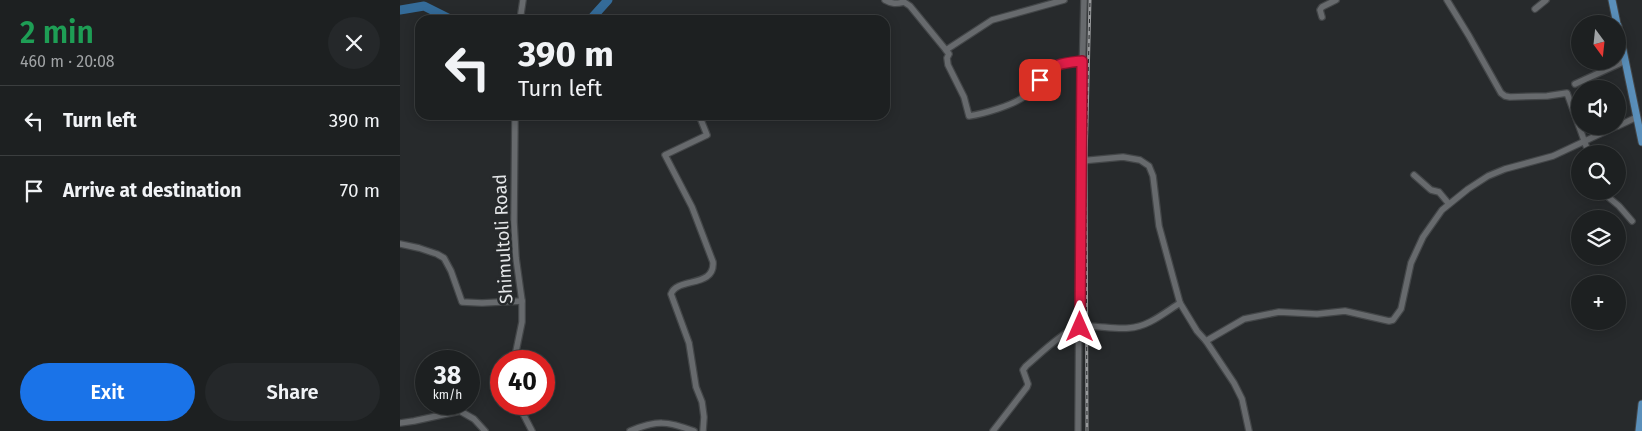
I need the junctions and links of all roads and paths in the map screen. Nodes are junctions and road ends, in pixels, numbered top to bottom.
1 (523, 0) edge
2 (885, 0) edge
3 (1064, 0) edge
4 (1084, 0) edge
5 (1336, 0) edge
6 (1447, 0) edge
7 (1546, 0) edge
8 (1612, 0) edge
9 (1535, 9) dead end
10 (521, 15) edge
11 (1615, 15) edge
12 (1322, 18) dead end
13 (946, 50) junction
14 (1082, 61) junction
15 (1626, 66) edge
16 (1605, 70) edge
17 (1584, 80) edge
18 (1637, 117) junction
19 (515, 120) edge
20 (701, 120) edge
21 (1626, 122) edge
22 (1598, 135) edge
23 (1585, 141) junction
24 (1642, 142) edge
25 (1586, 145) edge
26 (1080, 161) junction
27 (1414, 175) dead end
28 (1612, 200) edge
29 (1449, 204) junction
30 (1632, 221) dead end
31 (400, 244) edge
32 (522, 301) junction
33 (1180, 303) junction
34 (1080, 327) junction
35 (1206, 341) junction
36 (516, 350) edge
37 (1642, 404) edge
38 (524, 415) edge
39 (400, 423) edge
40 (485, 431) edge
41 (532, 431) edge
42 (630, 431) edge
43 (694, 431) edge
44 (704, 431) edge
45 (994, 431) edge
46 (1078, 431) edge
47 (1249, 431) edge
48 (1639, 431) edge

1 - 10 street
2 - 13 street
3 - 13 street
4 - 14 street
5 - 12 street
6 - 23 street
7 - 9 street
8 - 11 main road
13 - 14 street
14 - 26 street
15 - 18 main road
16 - 17 street
18 - 21 street
18 - 24 main road
19 - 32 street, Shimultoli Road
20 - 44 street
22 - 23 street
23 - 25 street
23 - 29 street
26 - 33 street
26 - 34 street
27 - 29 street
28 - 30 street
29 - 35 street
31 - 32 street
32 - 36 street, Shimultoli Road
33 - 34 street
33 - 35 street
34 - 45 street
34 - 46 street
35 - 47 street
37 - 48 main road
38 - 41 street
39 - 40 street
42 - 43 street

